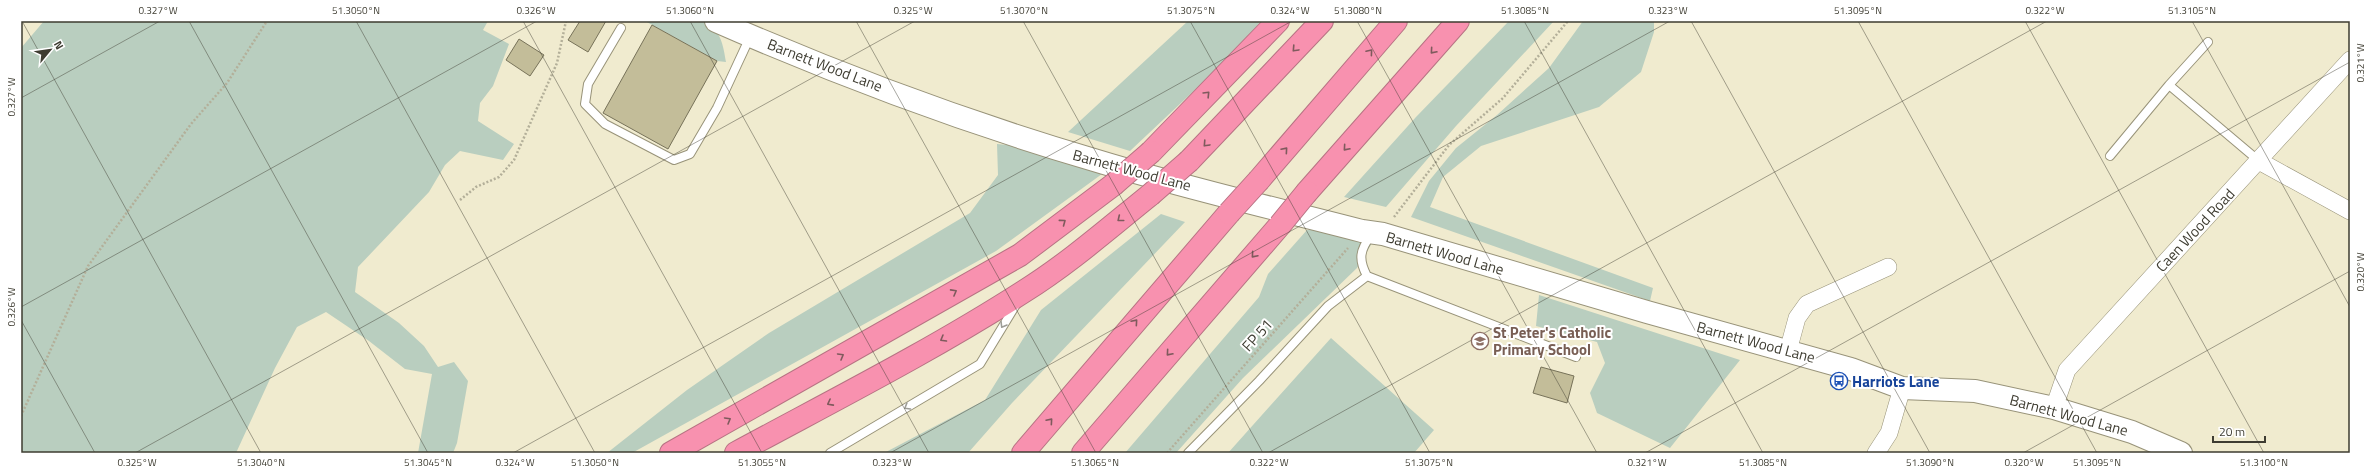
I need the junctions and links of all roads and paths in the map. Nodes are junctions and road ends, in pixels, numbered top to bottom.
1 (267, 21) edge
2 (566, 21) edge
3 (716, 21) edge
4 (1278, 21) edge
5 (1322, 21) edge
6 (1396, 21) edge
7 (1458, 21) edge
8 (1568, 21) edge
9 (621, 28) dead end
10 (750, 36) junction
11 (2208, 42) dead end
12 (2350, 60) edge
13 (2169, 86) junction
14 (2110, 156) dead end
15 (2259, 161) junction
16 (460, 200) dead end
17 (2350, 211) edge
18 (1372, 233) junction
19 (1888, 267) dead end
20 (1367, 276) junction
21 (1024, 292) junction
22 (1788, 351) junction
23 (1576, 357) dead end
24 (1902, 388) junction
25 (2054, 408) junction
26 (21, 416) edge
27 (1022, 452) edge
28 (671, 453) edge
29 (736, 453) edge
30 (830, 453) edge
31 (1083, 453) edge
32 (1167, 453) edge
33 (1188, 453) edge
34 (1876, 453) edge
35 (2181, 453) edge

1 - 26 path
2 - 16 path
3 - 10 street, Barnett Wood Lane
28 -> 4 highway, bridge
5 -> 21 highway, bridge
27 -> 6 highway, bridge
7 -> 31 highway, bridge
8 - 18 path, FP 51
9 - 10 lane
10 - 18 street, Barnett Wood Lane
11 - 13 lane
12 - 15 street, Caen Wood Road
13 - 14 lane
13 - 15 lane
15 - 17 street
15 - 25 street, Caen Wood Road
18 - 20 lane
18 - 22 street, Barnett Wood Lane
18 - 32 path, FP 51
19 - 22 street
20 - 23 lane
20 - 33 lane
21 -> 29 highway
21 -> 30 lane
22 - 24 street, Barnett Wood Lane
24 - 25 street, Barnett Wood Lane
24 - 34 street
25 - 35 street, Barnett Wood Lane

